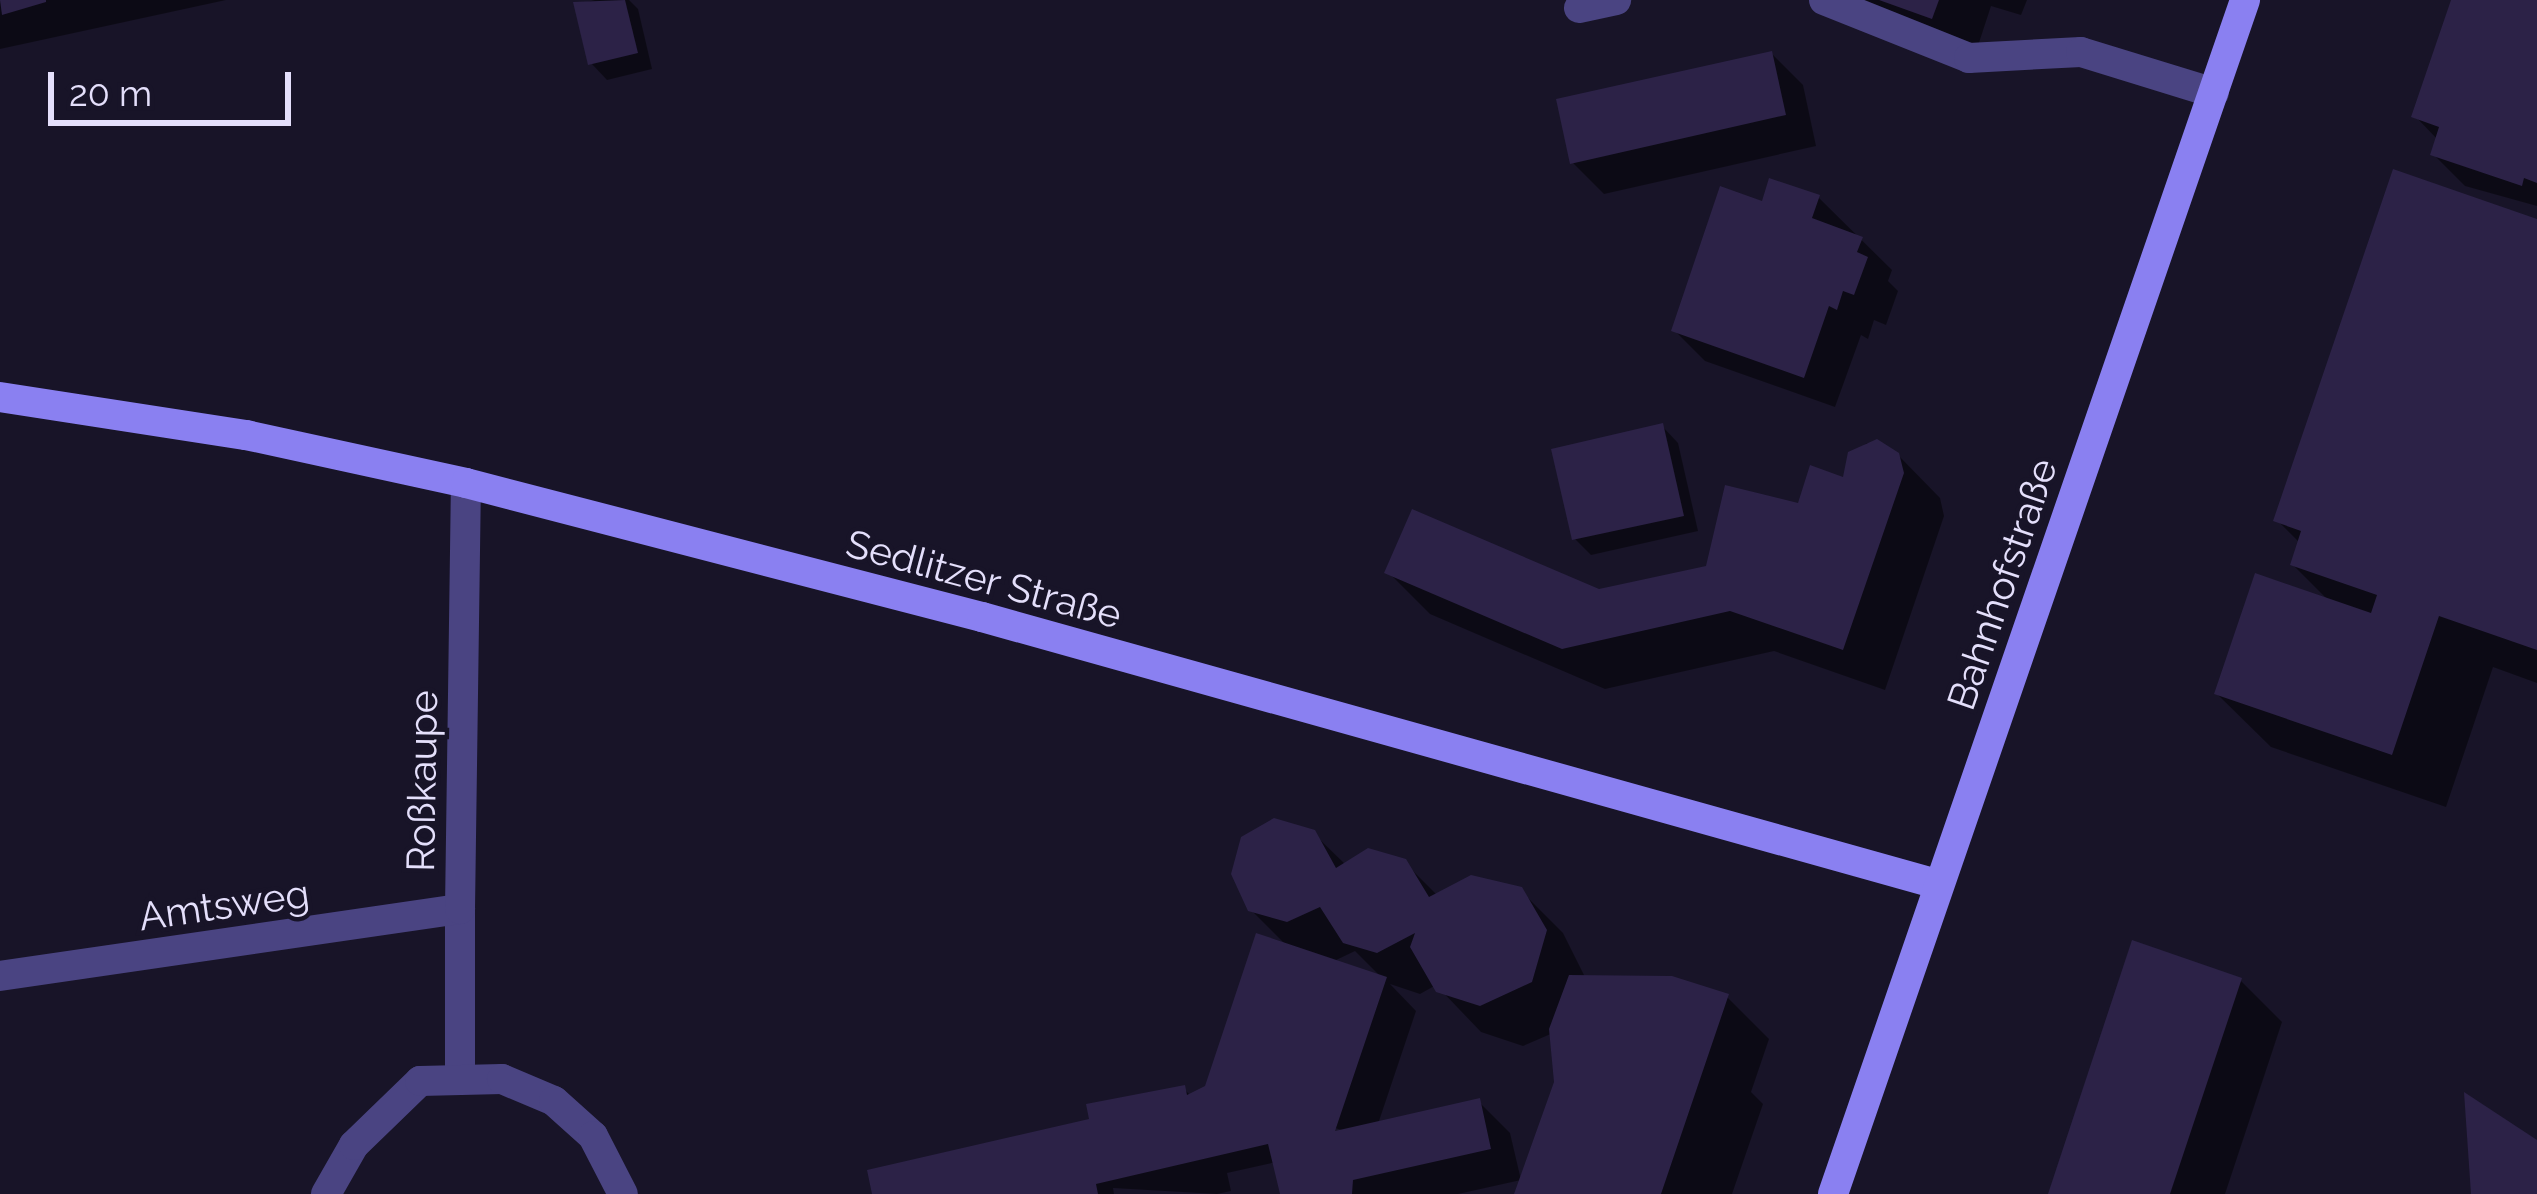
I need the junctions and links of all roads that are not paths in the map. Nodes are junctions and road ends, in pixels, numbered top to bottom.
1 (1616, 0) edge
2 (1824, 0) edge
3 (2245, 0) edge
4 (1579, 8) dead end
5 (2214, 93) junction
6 (0, 398) edge
7 (466, 483) junction
8 (1937, 884) junction
9 (460, 909) junction
10 (0, 976) edge
11 (460, 1080) junction
12 (326, 1194) edge
13 (623, 1194) edge
14 (1833, 1194) edge

1 - 4 street
2 - 5 street
3 - 5 main road, Bahnhofstraße
5 - 8 main road, Bahnhofstraße
6 - 7 main road, Sedlitzer Straße
7 - 8 main road, Sedlitzer Straße
7 - 9 street, Roßkaupe
8 - 14 main road, Bahnhofstraße
9 - 10 street, Amtsweg
9 - 11 street, Roßkaupe
11 - 12 street
11 - 13 street

